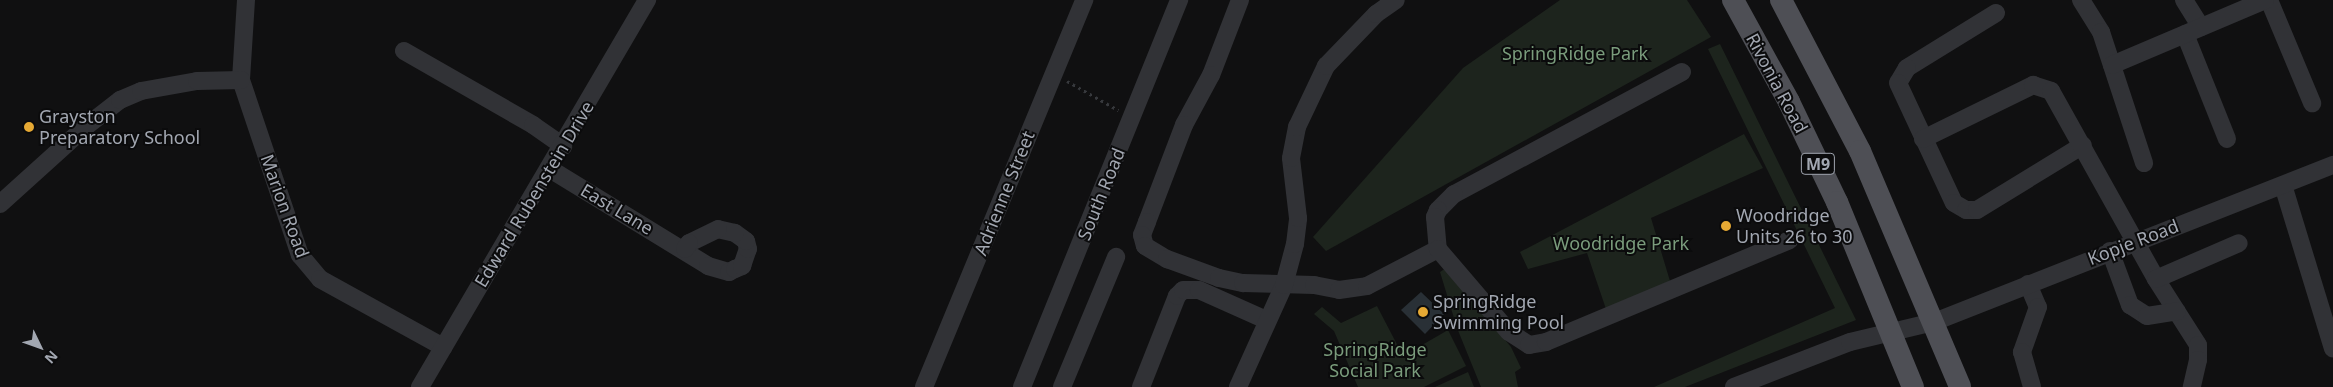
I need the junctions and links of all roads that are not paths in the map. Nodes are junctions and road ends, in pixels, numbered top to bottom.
1 (246, 0) edge
2 (647, 0) edge
3 (1084, 0) edge
4 (1178, 0) edge
5 (1240, 0) edge
6 (1396, 0) edge
7 (1733, 0) edge
8 (1781, 0) edge
9 (2081, 0) edge
10 (2184, 0) edge
11 (2265, 0) edge
12 (2269, 0) edge
13 (1996, 13) dead end
14 (2193, 31) junction
15 (404, 51) dead end
16 (2112, 65) junction
17 (1682, 72) dead end
18 (241, 80) junction
19 (2312, 103) dead end
20 (2227, 138) dead end
21 (1923, 139) junction
22 (2083, 144) junction
23 (563, 146) junction
24 (2144, 163) dead end
25 (2333, 165) edge
26 (550, 169) junction
27 (2283, 185) junction
28 (0, 204) edge
29 (1790, 240) dead end
30 (2135, 240) junction
31 (2239, 243) dead end
32 (685, 249) dead end
33 (1438, 249) junction
34 (2110, 251) junction
35 (1116, 257) dead end
36 (2156, 279) junction
37 (2028, 284) junction
38 (1284, 285) junction
39 (2177, 311) junction
40 (1266, 320) junction
41 (1934, 322) junction
42 (1891, 333) junction
43 (443, 347) junction
44 (2333, 348) edge
45 (420, 387) edge
46 (924, 387) edge
47 (1022, 387) edge
48 (1062, 387) edge
49 (1141, 387) edge
50 (1238, 387) edge
51 (1734, 387) edge
52 (1913, 387) edge
53 (1960, 387) edge
54 (2032, 387) edge
55 (2192, 387) edge

1 - 18 street
2 - 23 street, Edward Rubenstein Drive
3 - 46 street, Adrienne Street
4 - 47 street, South Road
5 - 38 street
6 - 38 street
7 - 42 main road, Rivonia Road / M9
8 - 41 main road, M9
9 - 16 street
10 - 14 street
11 - 14 street
12 - 19 street
13 - 21 street
14 - 16 street
14 - 20 street
15 - 23 street
16 - 24 street
17 - 33 street
18 - 28 street
18 - 43 street, Marion Road
21 - 22 street
21 - 22 street
22 - 30 street
23 - 26 street, Edward Rubenstein Drive
25 - 27 street, Kopje Road
26 - 32 street, East Lane
26 - 43 street, Edward Rubenstein Drive
27 - 30 street, Kopje Road
27 - 44 street
29 - 33 street
30 - 34 street, Kopje Road
30 - 36 street
31 - 36 street
33 - 38 street
34 - 37 street, Kopje Road
34 - 39 street
35 - 48 street
36 - 39 street
37 - 41 street, Kopje Road
37 - 54 street
38 - 40 street
39 - 55 street
40 - 49 street
40 - 50 street
41 - 42 street, Kopje Road
41 - 53 main road, M9
42 - 51 street, Kopje Road
42 - 52 main road, Rivonia Road / M9
43 - 45 street, Edward Rubenstein Drive

